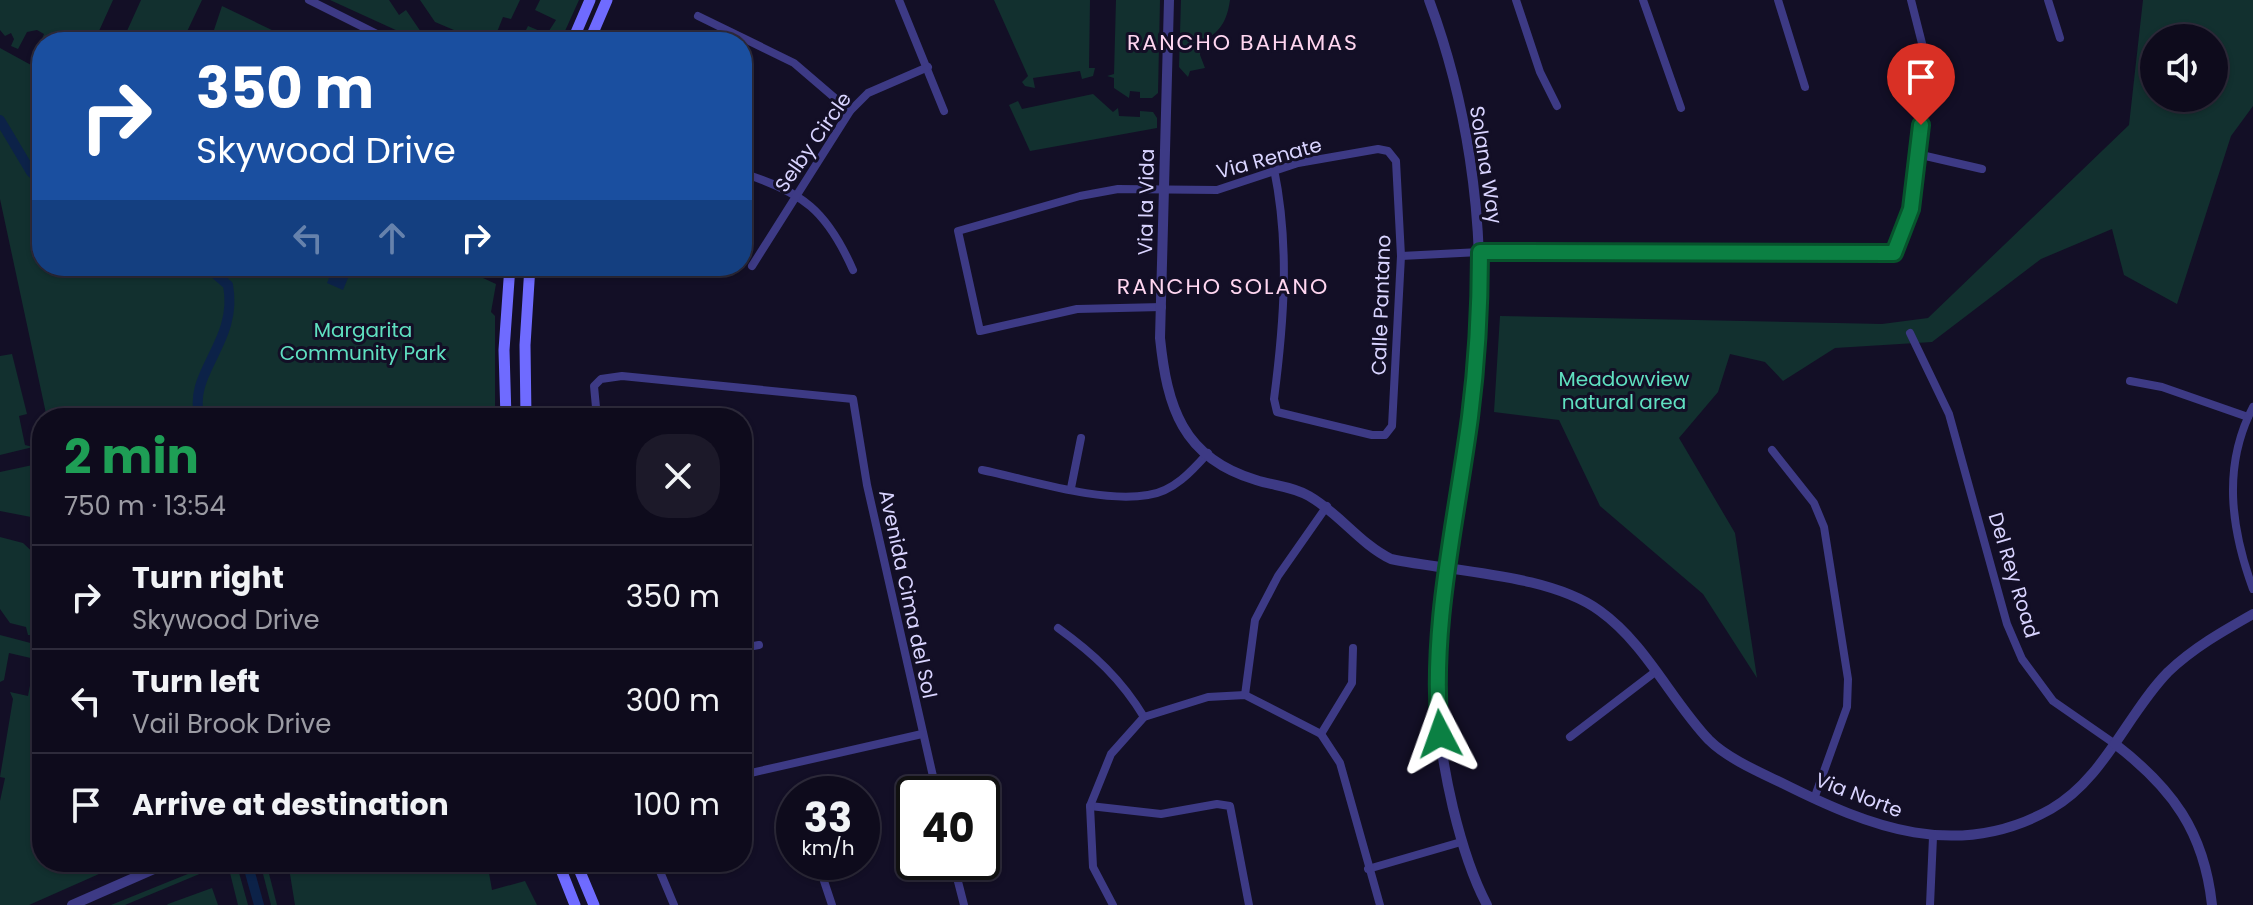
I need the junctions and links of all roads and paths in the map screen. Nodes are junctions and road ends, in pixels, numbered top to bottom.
1 (309, 0) edge
2 (590, 0) edge
3 (607, 0) edge
4 (899, 0) edge
5 (1169, 0) edge
6 (1429, 0) edge
7 (1516, 0) edge
8 (1643, 0) edge
9 (1778, 0) edge
10 (1911, 0) edge
11 (2048, 0) edge
12 (698, 16) dead end
13 (373, 32) edge
14 (576, 32) edge
15 (593, 32) edge
16 (731, 32) edge
17 (2060, 38) dead end
18 (752, 42) edge
19 (928, 67) junction
20 (1805, 87) dead end
21 (1557, 106) dead end
22 (1681, 108) dead end
23 (850, 111) junction
24 (944, 111) dead end
25 (1917, 154) junction
26 (1396, 161) joint
27 (1274, 169) junction
28 (1982, 169) dead end
29 (752, 177) edge
30 (1164, 188) junction
31 (796, 194) junction
32 (1480, 252) junction
33 (1401, 256) junction
34 (752, 266) dead end
35 (853, 270) dead end
36 (509, 276) edge
37 (529, 276) edge
38 (1162, 307) junction
39 (1910, 333) dead end
40 (2130, 381) dead end
41 (2253, 407) edge
42 (506, 408) edge
43 (526, 408) edge
44 (596, 408) edge
45 (2248, 417) junction
46 (1081, 438) dead end
47 (1772, 450) dead end
48 (1208, 453) junction
49 (982, 470) dead end
50 (1071, 488) junction
51 (1327, 506) junction
52 (1446, 570) junction
53 (2253, 589) edge
54 (2253, 614) edge
55 (1058, 628) dead end
56 (759, 645) dead end
57 (752, 646) edge
58 (1353, 648) dead end
59 (1655, 672) junction
60 (1245, 695) junction
61 (1144, 717) junction
62 (922, 734) junction
63 (1321, 734) junction
64 (1570, 737) dead end
65 (2115, 744) junction
66 (752, 773) edge
67 (932, 776) edge
68 (1814, 799) junction
69 (1090, 806) junction
70 (1933, 837) junction
71 (1461, 842) junction
72 (1368, 869) junction
73 (147, 872) edge
74 (562, 872) edge
75 (580, 872) edge
76 (660, 872) edge
77 (958, 880) edge
78 (824, 881) dead end
79 (72, 905) edge
80 (575, 905) edge
81 (594, 905) edge
82 (674, 905) edge
83 (832, 905) edge
84 (964, 905) edge
85 (1113, 905) edge
86 (1249, 905) edge
87 (1380, 905) edge
88 (1487, 905) edge
89 (1930, 905) edge
90 (2212, 905) edge

1 - 13 street
2 - 14 main road
3 - 15 main road
4 - 19 street
5 - 30 street, Via la Vida
6 - 32 street, Solana Way
7 - 21 street
8 - 22 street
9 - 20 street
10 - 25 street
11 - 17 street
12 - 16 street
18 - 23 street
19 - 23 street, Selby Circle
19 - 24 street
23 - 31 street, Selby Circle
25 - 28 street
25 - 32 street
26 - 27 street, Via Renate
26 - 33 street, Calle Pantano
27 - 30 street, Via Renate
27 - 33 street, Calle Pantano
29 - 31 street
30 - 38 street, Via la Vida
30 - 38 street, Via Renate
31 - 34 street, Selby Circle
31 - 35 street
32 - 33 street
32 - 52 street, Solana Way
36 - 42 main road
37 - 43 main road
38 - 48 street, Via la Vida
39 - 65 street, Del Rey Road
40 - 45 street
41 - 45 street
44 - 62 street, Avenida Cima del Sol
45 - 53 street
46 - 50 street
47 - 68 street
48 - 50 street
48 - 51 street, Via la Vida
49 - 50 street
51 - 52 street, Via la Vida
51 - 60 street
52 - 59 street, Via Norte
52 - 71 street, Solana Way
54 - 65 street, Via Norte
55 - 61 street
56 - 57 street
58 - 63 street
59 - 64 street
59 - 68 street, Via Norte
60 - 61 street
60 - 63 street
61 - 69 street
62 - 66 street
62 - 67 street, Avenida Cima del Sol
63 - 72 street
65 - 70 street, Via Norte
65 - 90 street, Del Rey Road
68 - 70 street, Via Norte
69 - 85 street
69 - 86 street
70 - 89 street
71 - 72 street
71 - 88 street, Solana Way
72 - 87 street
73 - 79 street
74 - 80 main road
75 - 81 main road
76 - 82 street
77 - 84 street
78 - 83 street

